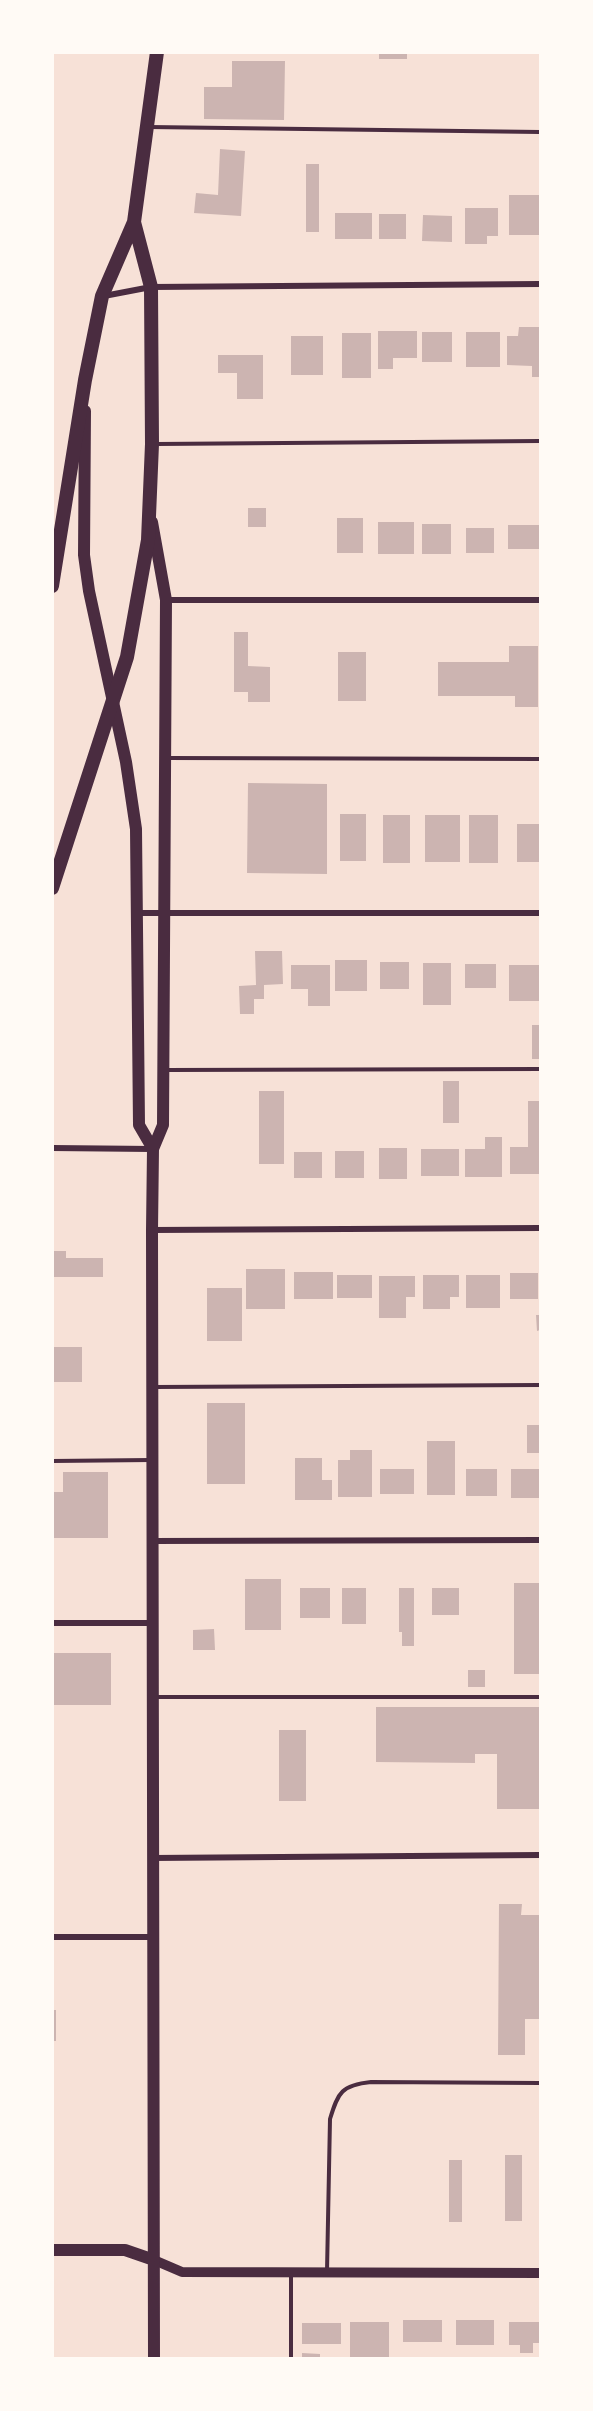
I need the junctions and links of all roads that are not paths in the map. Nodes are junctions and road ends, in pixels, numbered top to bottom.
1 (157, 52) edge
2 (145, 127) junction
3 (540, 132) edge
4 (134, 222) junction
5 (540, 284) edge
6 (152, 287) junction
7 (102, 296) junction
8 (85, 380) junction
9 (540, 441) edge
10 (152, 444) junction
11 (151, 514) junction
12 (52, 585) edge
13 (166, 600) junction
14 (540, 600) edge
15 (113, 701) junction
16 (167, 758) junction
17 (540, 759) edge
18 (52, 888) edge
19 (139, 912) junction
20 (163, 912) junction
21 (540, 914) edge
22 (540, 1069) edge
23 (163, 1070) junction
24 (52, 1148) edge
25 (153, 1149) junction
26 (540, 1228) edge
27 (152, 1230) junction
28 (540, 1385) edge
29 (151, 1387) junction
30 (152, 1460) junction
31 (52, 1461) edge
32 (540, 1540) edge
33 (152, 1541) junction
34 (52, 1623) edge
35 (152, 1623) junction
36 (152, 1697) junction
37 (540, 1697) edge
38 (540, 1855) edge
39 (152, 1857) junction
40 (52, 1937) edge
41 (152, 1937) junction
42 (540, 2083) edge
43 (52, 2250) edge
44 (154, 2260) junction
45 (291, 2272) junction
46 (327, 2272) junction
47 (540, 2273) edge
48 (154, 2358) edge
49 (291, 2358) edge

1 - 2 main road
2 - 3 lane
2 - 4 main road
4 - 6 main road
4 - 7 main road
5 - 6 street
6 - 7 street
6 - 10 main road
7 - 8 main road
8 - 12 main road
8 - 15 main road
9 - 10 lane
10 - 11 main road
11 - 13 main road
11 - 15 main road
13 - 14 street
13 - 16 main road
15 - 18 main road
15 - 19 main road
16 - 17 lane
16 - 20 main road
19 - 20 street
19 - 25 main road
20 - 21 street
20 - 23 main road
22 - 23 lane
23 - 25 main road
24 - 25 street
25 - 27 main road
26 - 27 street
27 - 29 main road
28 - 29 lane
29 - 30 main road
30 - 31 lane
30 - 33 main road
32 - 33 street
33 - 35 main road
34 - 35 street
35 - 36 main road
36 - 37 lane
36 - 39 main road
38 - 39 street
39 - 41 main road
40 - 41 street
41 - 44 main road
42 - 46 lane
43 - 44 main road
44 - 45 street
44 - 48 main road
45 - 46 street
45 - 49 lane
46 - 47 street

